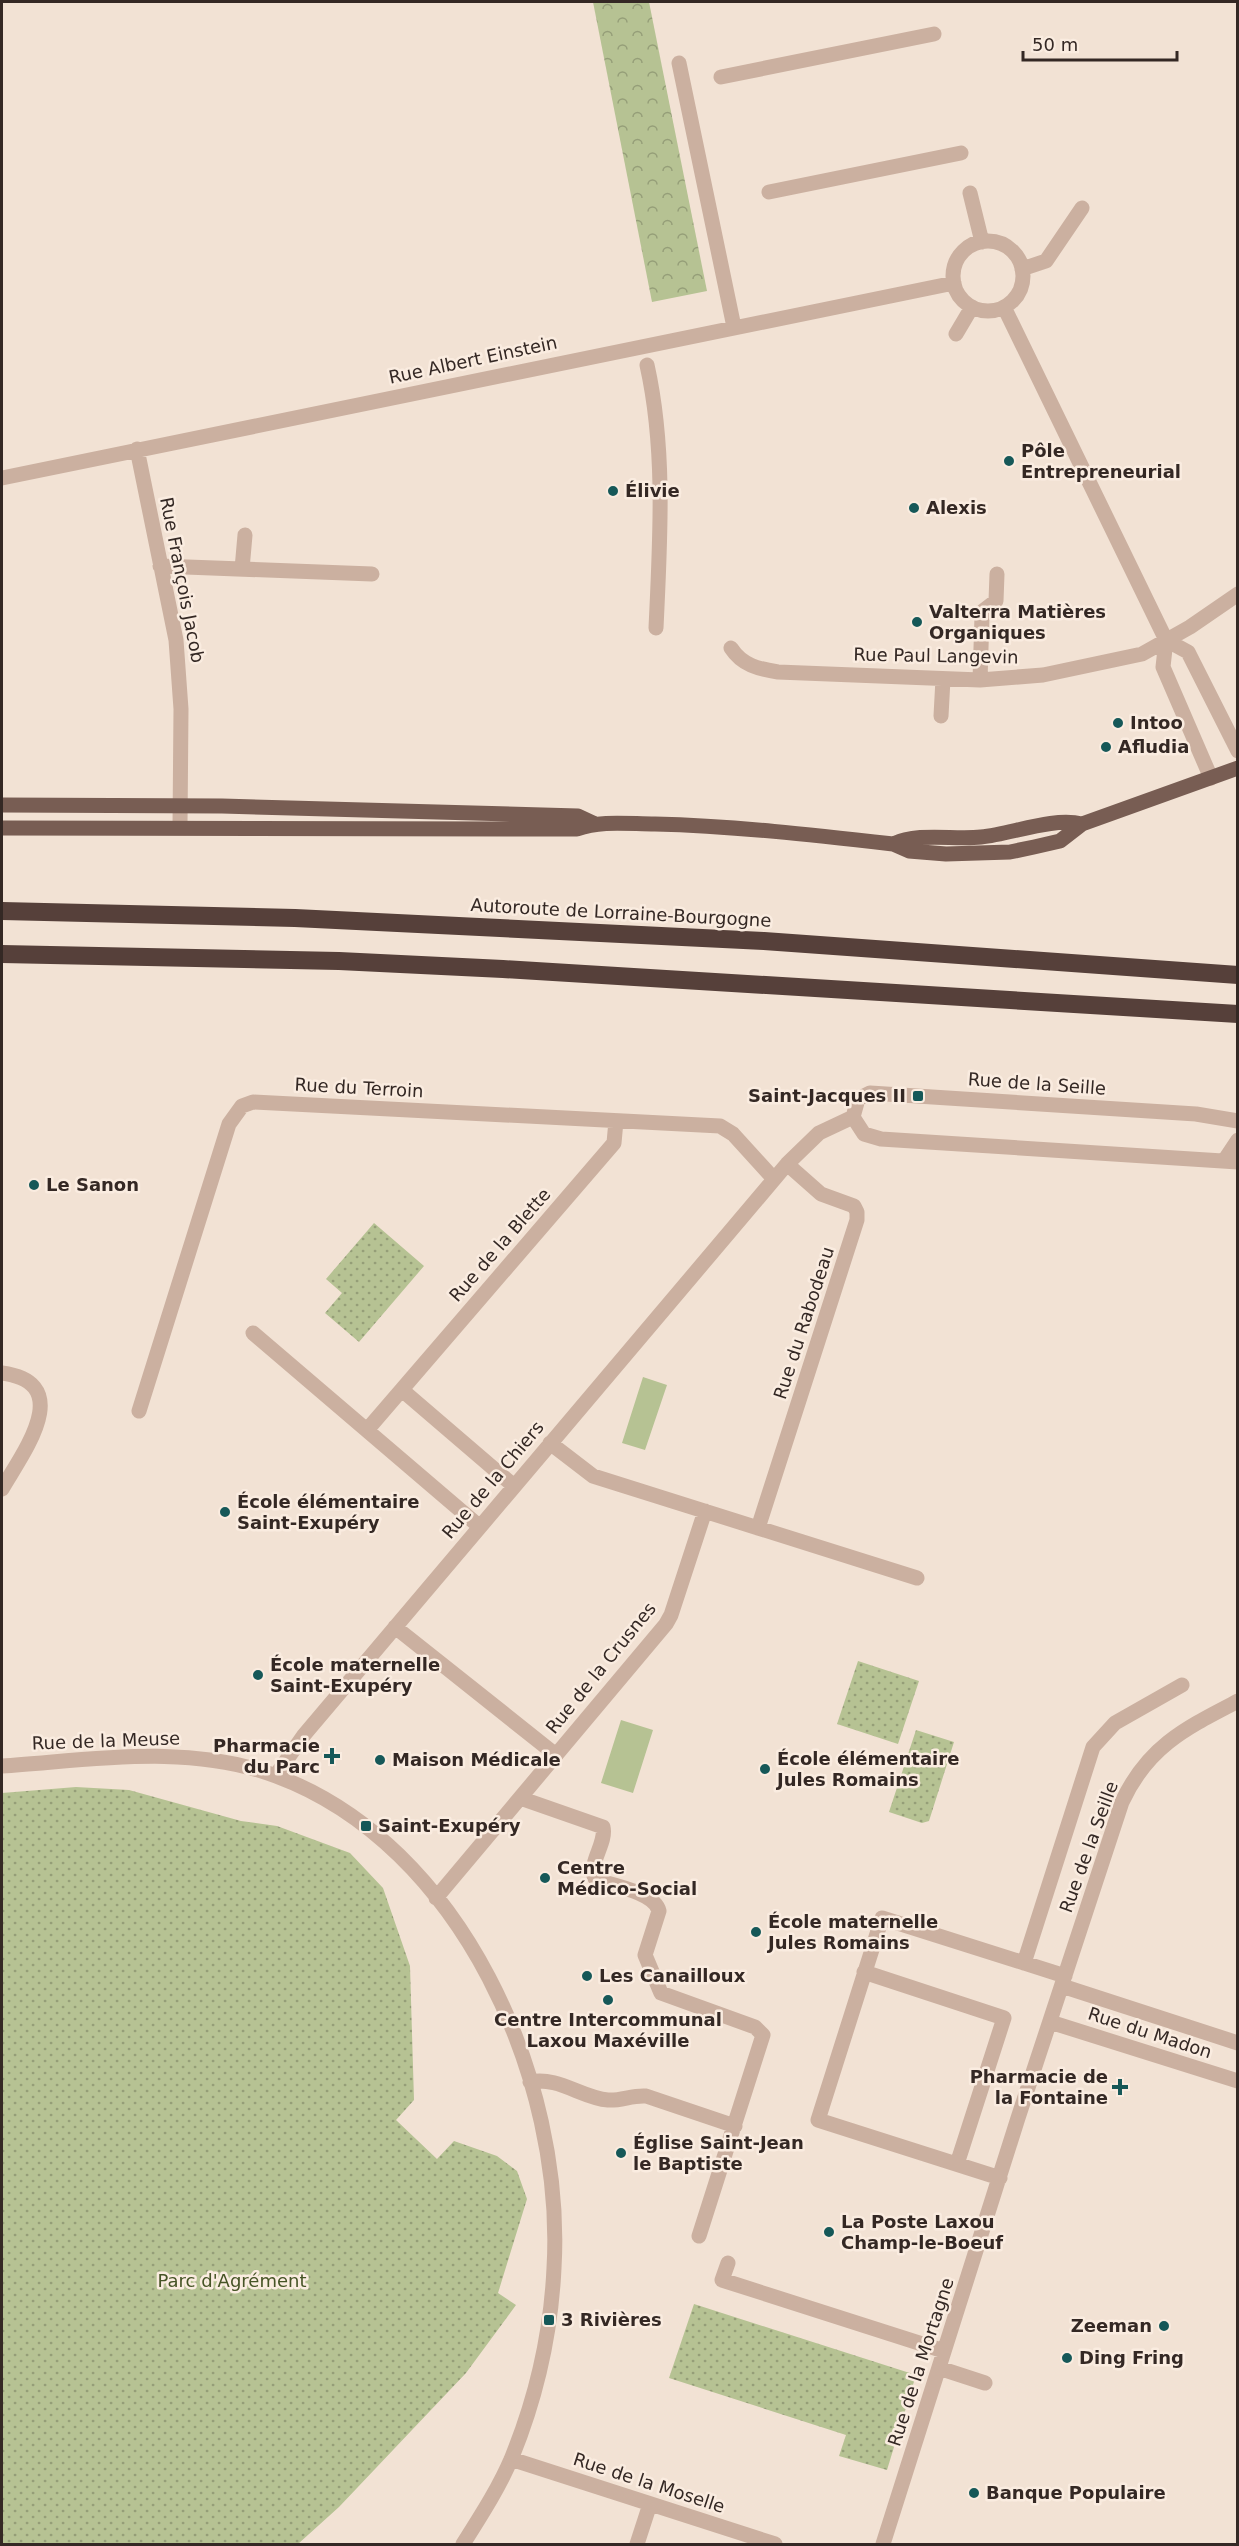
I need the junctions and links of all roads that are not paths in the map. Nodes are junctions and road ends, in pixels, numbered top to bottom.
1 (934, 34) dead end
2 (679, 63) dead end
3 (721, 77) dead end
4 (961, 153) dead end
5 (769, 192) dead end
6 (970, 193) dead end
7 (1082, 208) dead end
8 (982, 242) junction
9 (1022, 269) junction
10 (954, 283) junction
11 (972, 307) junction
12 (1004, 307) junction
13 (734, 327) junction
14 (956, 334) dead end
15 (647, 364) dead end
16 (137, 449) junction
17 (2, 477) edge
18 (245, 535) dead end
19 (160, 566) junction
20 (242, 569) junction
21 (372, 574) dead end
22 (997, 574) dead end
23 (1238, 594) edge
24 (656, 628) dead end
25 (1166, 640) junction
26 (731, 648) dead end
27 (943, 679) junction
28 (980, 680) junction
29 (941, 716) dead end
30 (1238, 751) edge
31 (1238, 768) edge
32 (1210, 778) junction
33 (2, 805) edge
34 (179, 806) junction
35 (593, 823) junction
36 (180, 826) junction
37 (2, 828) edge
38 (2, 911) edge
39 (2, 954) edge
40 (1238, 975) edge
41 (1238, 1014) edge
42 (853, 1117) junction
43 (616, 1121) junction
44 (1236, 1124) edge
45 (1238, 1140) edge
46 (1231, 1161) edge
47 (787, 1164) junction
48 (774, 1179) junction
49 (253, 1333) dead end
50 (2, 1373) edge
51 (402, 1390) junction
52 (139, 1411) dead end
53 (368, 1430) junction
54 (550, 1443) junction
55 (514, 1486) junction
56 (2, 1489) edge
57 (705, 1511) junction
58 (480, 1527) junction
59 (758, 1528) junction
60 (917, 1578) dead end
61 (395, 1627) junction
62 (1182, 1685) dead end
63 (1238, 1701) edge
64 (556, 1755) junction
65 (2, 1766) edge
66 (276, 1775) junction
67 (520, 1798) junction
68 (436, 1898) junction
69 (1023, 1963) junction
70 (864, 1972) junction
71 (1063, 1981) junction
72 (1050, 2022) junction
73 (1238, 2043) edge
74 (1238, 2081) edge
75 (530, 2082) junction
76 (735, 2126) junction
77 (957, 2164) junction
78 (1000, 2178) junction
79 (699, 2236) dead end
80 (728, 2263) dead end
81 (944, 2351) junction
82 (939, 2368) junction
83 (985, 2383) dead end
84 (511, 2459) junction
85 (650, 2504) junction
86 (463, 2544) edge
87 (637, 2544) edge
88 (775, 2544) edge
89 (883, 2544) edge

1 - 3 street
2 - 13 street
4 - 5 street
6 - 8 street
7 - 9 street
8 - 9 street
8 - 10 street
9 - 12 street
10 - 11 street
10 - 13 street, Rue Albert Einstein
11 - 12 street
11 - 14 street
12 - 25 street
13 - 16 street, Rue Albert Einstein
15 - 24 street
16 - 17 street, Rue Albert Einstein
16 - 19 street, Rue François Jacob
18 - 20 street
19 - 20 street
19 - 34 street, Rue François Jacob
20 - 21 street
22 - 28 street
23 - 25 street, Rue Paul Langevin
25 - 28 street, Rue Paul Langevin
25 - 30 street
25 - 32 street
26 - 27 street, Rue Paul Langevin
27 - 28 street, Rue Paul Langevin
27 - 29 street
31 - 32 main road
32 - 35 main road
33 - 34 main road
34 - 35 main road
34 - 36 street, Rue François Jacob
35 - 36 main road
36 - 37 main road
38 - 40 highway, Autoroute de Lorraine-Bourgogne
39 - 41 highway
42 - 44 street, Rue de la Seille
42 - 46 street
42 - 47 street
43 - 48 street, Rue du Terroin
43 - 51 street, Rue de la Blette
43 - 52 street, Rue du Terroin
45 - 46 street
47 - 48 street
47 - 59 street, Rue du Rabodeau
48 - 54 street, Rue de la Chiers
49 - 53 street
50 - 56 street
51 - 53 street, Rue de la Blette
51 - 55 street
53 - 58 street
54 - 55 street, Rue de la Chiers
54 - 57 street
55 - 58 street, Rue de la Chiers
57 - 59 street
57 - 64 street, Rue de la Crusnes
58 - 61 street, Rue de la Chiers
59 - 60 street
61 - 64 street, Rue de la Crusnes
61 - 66 street, Rue de la Chiers
62 - 69 street
63 - 71 street, Rue de la Seille
64 - 67 street
65 - 66 street, Rue de la Meuse
66 - 68 street, Rue de la Meuse
67 - 68 street
67 - 76 street
68 - 75 street, Rue de la Meuse
69 - 70 street, Rue du Madon
69 - 71 street, Rue du Madon
70 - 77 street
70 - 77 street
71 - 72 street, Rue de la Mortagne
71 - 73 street, Rue du Madon
72 - 74 street, Rue du Madon
72 - 78 street, Rue de la Mortagne
75 - 76 street
75 - 84 street, Rue de la Meuse
76 - 79 street
77 - 78 street
78 - 81 street, Rue de la Mortagne
80 - 81 street
81 - 82 street, Rue de la Mortagne
82 - 83 street
82 - 89 street, Rue de la Mortagne
84 - 85 street, Rue de la Moselle
84 - 86 street, Rue de la Meuse
85 - 87 street
85 - 88 street, Rue de la Moselle

